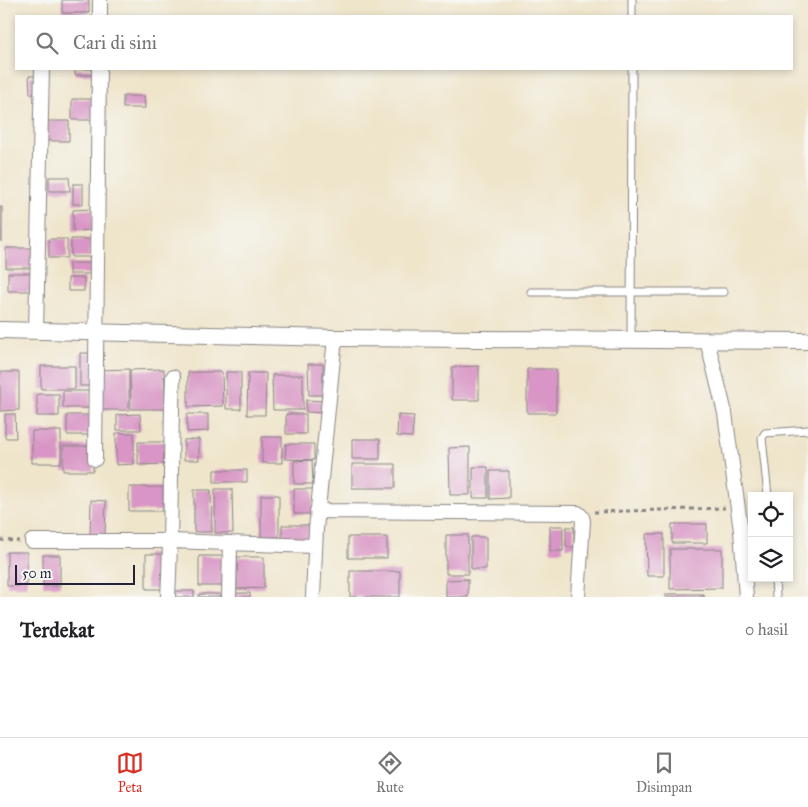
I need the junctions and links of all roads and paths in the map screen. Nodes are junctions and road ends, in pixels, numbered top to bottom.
1 (100, 0) edge
2 (632, 0) edge
3 (100, 15) edge
4 (632, 15) edge
5 (42, 70) edge
6 (99, 70) edge
7 (632, 70) edge
8 (630, 291) junction
9 (531, 292) dead end
10 (724, 292) dead end
11 (0, 330) edge
12 (36, 331) junction
13 (96, 333) junction
14 (335, 338) junction
15 (631, 340) junction
16 (707, 340) junction
17 (808, 341) edge
18 (174, 377) dead end
19 (808, 430) edge
20 (95, 459) dead end
21 (768, 492) edge
22 (738, 508) junction
23 (318, 511) junction
24 (578, 513) junction
25 (32, 541) dead end
26 (171, 541) junction
27 (230, 543) junction
28 (315, 546) junction
29 (775, 582) edge
30 (168, 597) edge
31 (229, 597) edge
32 (313, 597) edge
33 (578, 597) edge
34 (746, 597) edge
35 (776, 597) edge

1 - 3 street
2 - 4 lane
5 - 12 street
6 - 13 street
7 - 8 lane
8 - 9 lane
8 - 10 lane
8 - 15 lane
11 - 12 street
12 - 13 street
13 - 14 street
13 - 20 street
14 - 15 street
14 - 23 street
15 - 16 street
16 - 17 street
16 - 22 street
18 - 26 street
19 - 21 lane
22 - 24 path
22 - 34 street
23 - 24 street
23 - 28 street
24 - 33 street
25 - 26 street
26 - 27 street
26 - 30 street
27 - 28 street
27 - 31 street
28 - 32 street
29 - 35 lane

